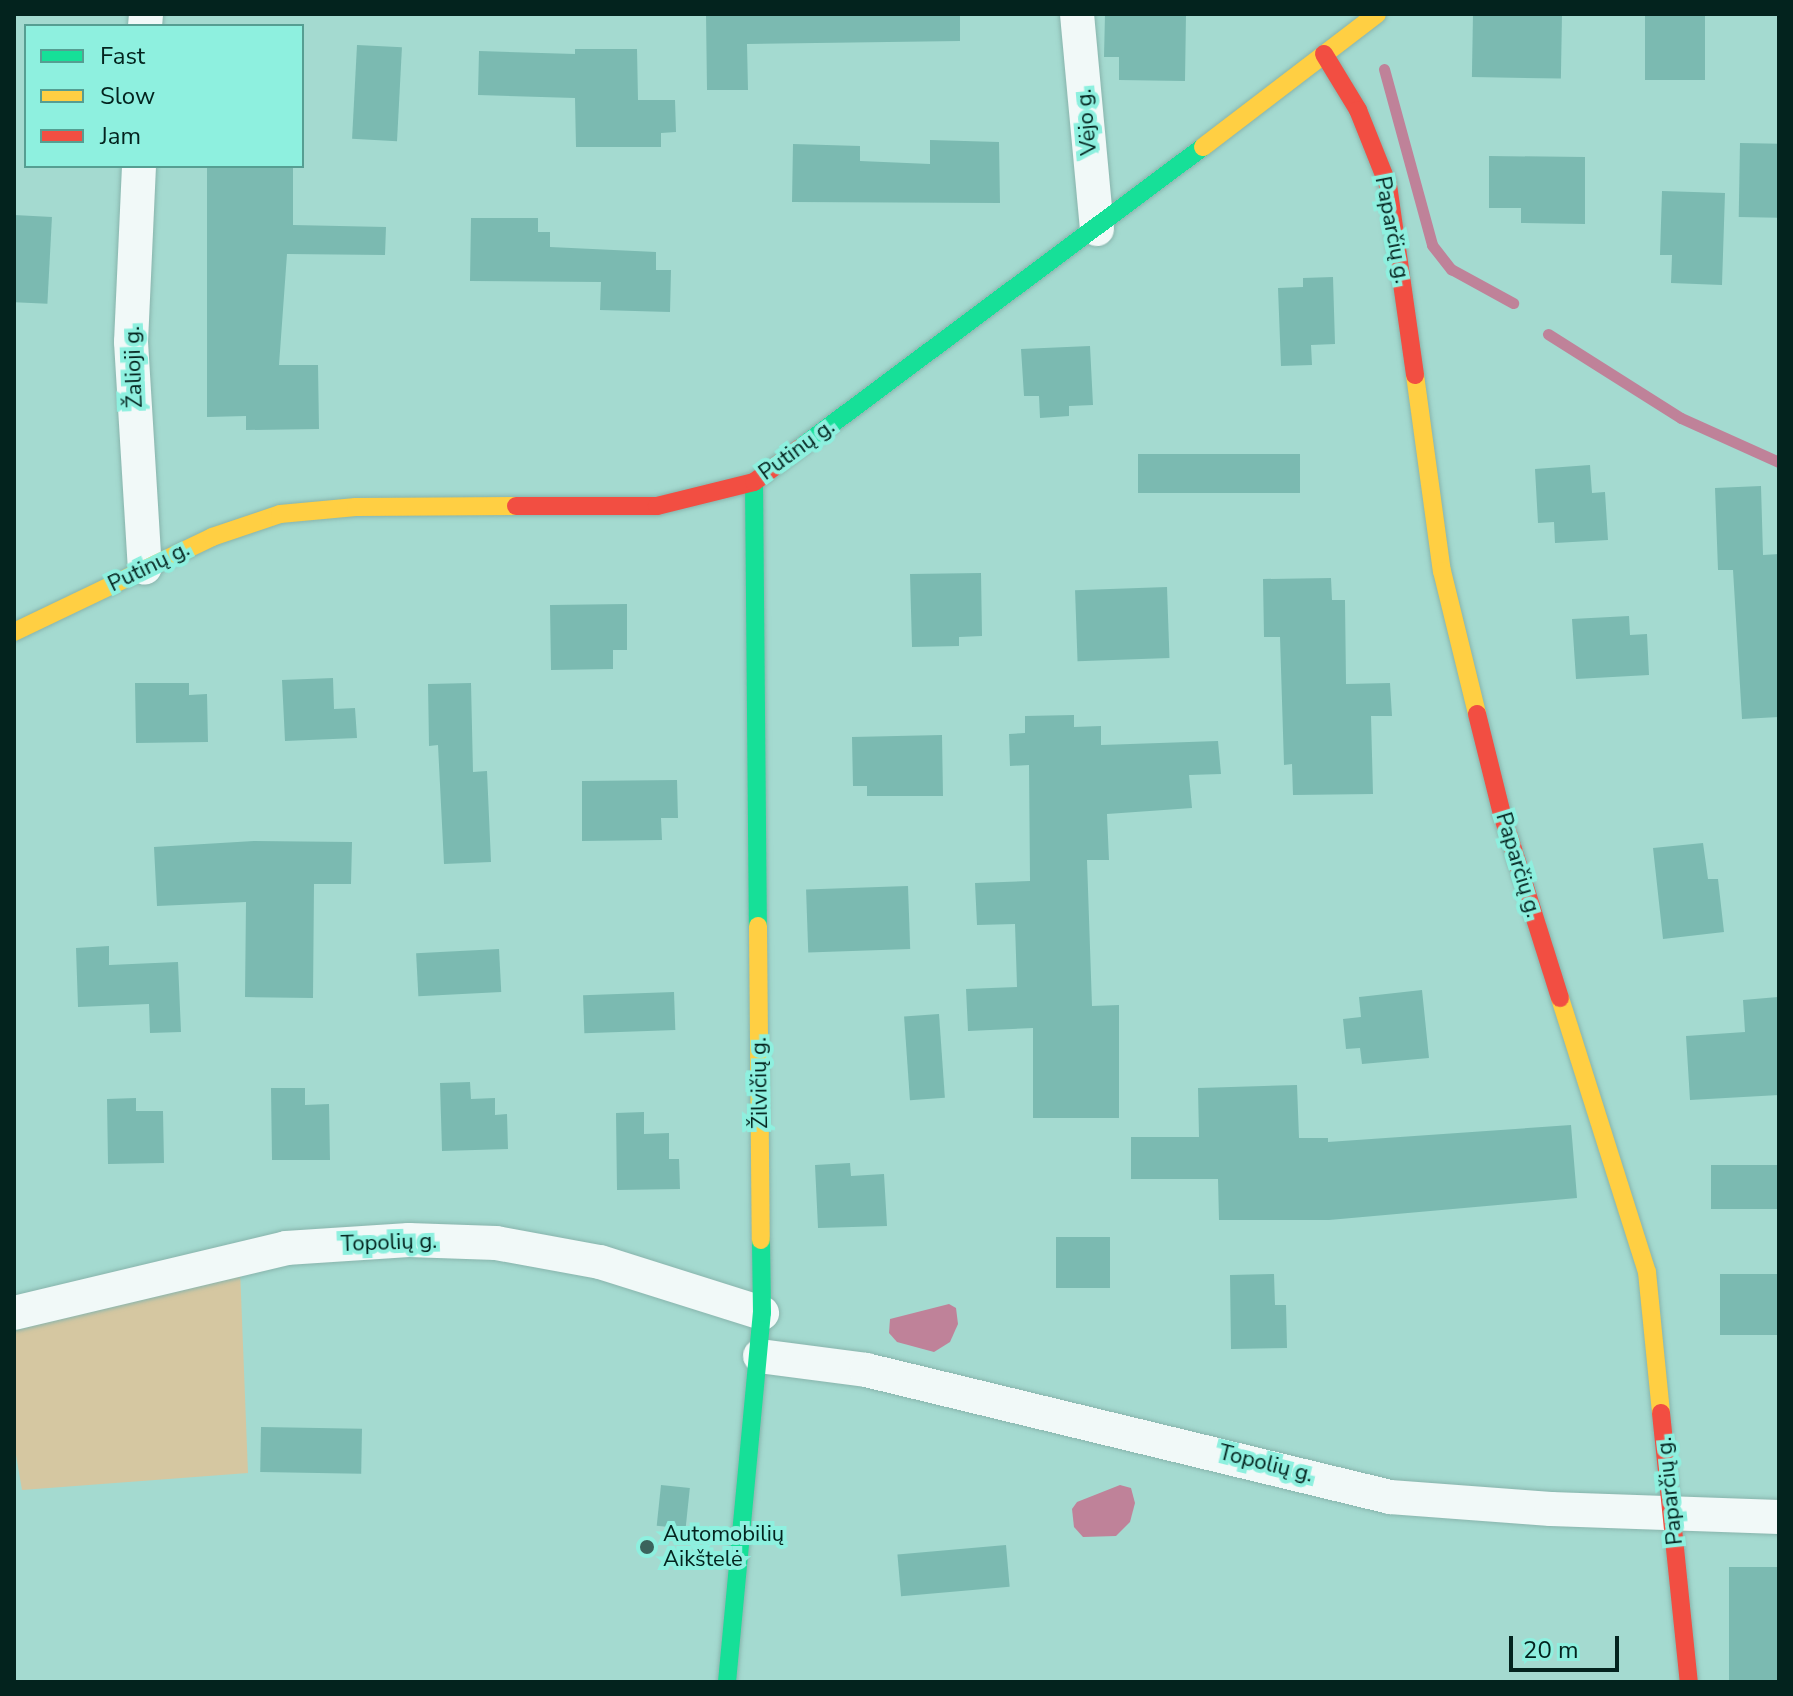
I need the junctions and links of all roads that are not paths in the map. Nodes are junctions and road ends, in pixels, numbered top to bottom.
1 (1077, 14) edge
2 (1377, 14) edge
3 (1324, 54) junction
4 (139, 168) edge
5 (1097, 229) junction
6 (754, 482) junction
7 (145, 568) junction
8 (14, 632) edge
9 (14, 1313) edge
10 (762, 1313) junction
11 (760, 1356) junction
12 (1673, 1514) junction
13 (1779, 1517) edge
14 (727, 1682) edge
15 (1689, 1682) edge

1 - 5 street, Vėjo g.
2 - 3 street, Putinų g.
3 - 5 street, Putinų g.
3 - 12 street, Paparčių g.
4 - 7 street, Žalioji g.
5 - 6 street, Putinų g.
6 - 7 street, Putinų g.
6 - 10 street, Žilvičių g.
7 - 8 street, Putinų g.
9 - 10 street, Topolių g.
10 - 11 street, Žilvičių g.
11 - 12 street, Topolių g.
11 - 14 street, Žilvičių g.
12 - 13 street, Topolių g.
12 - 15 street, Paparčių g.

